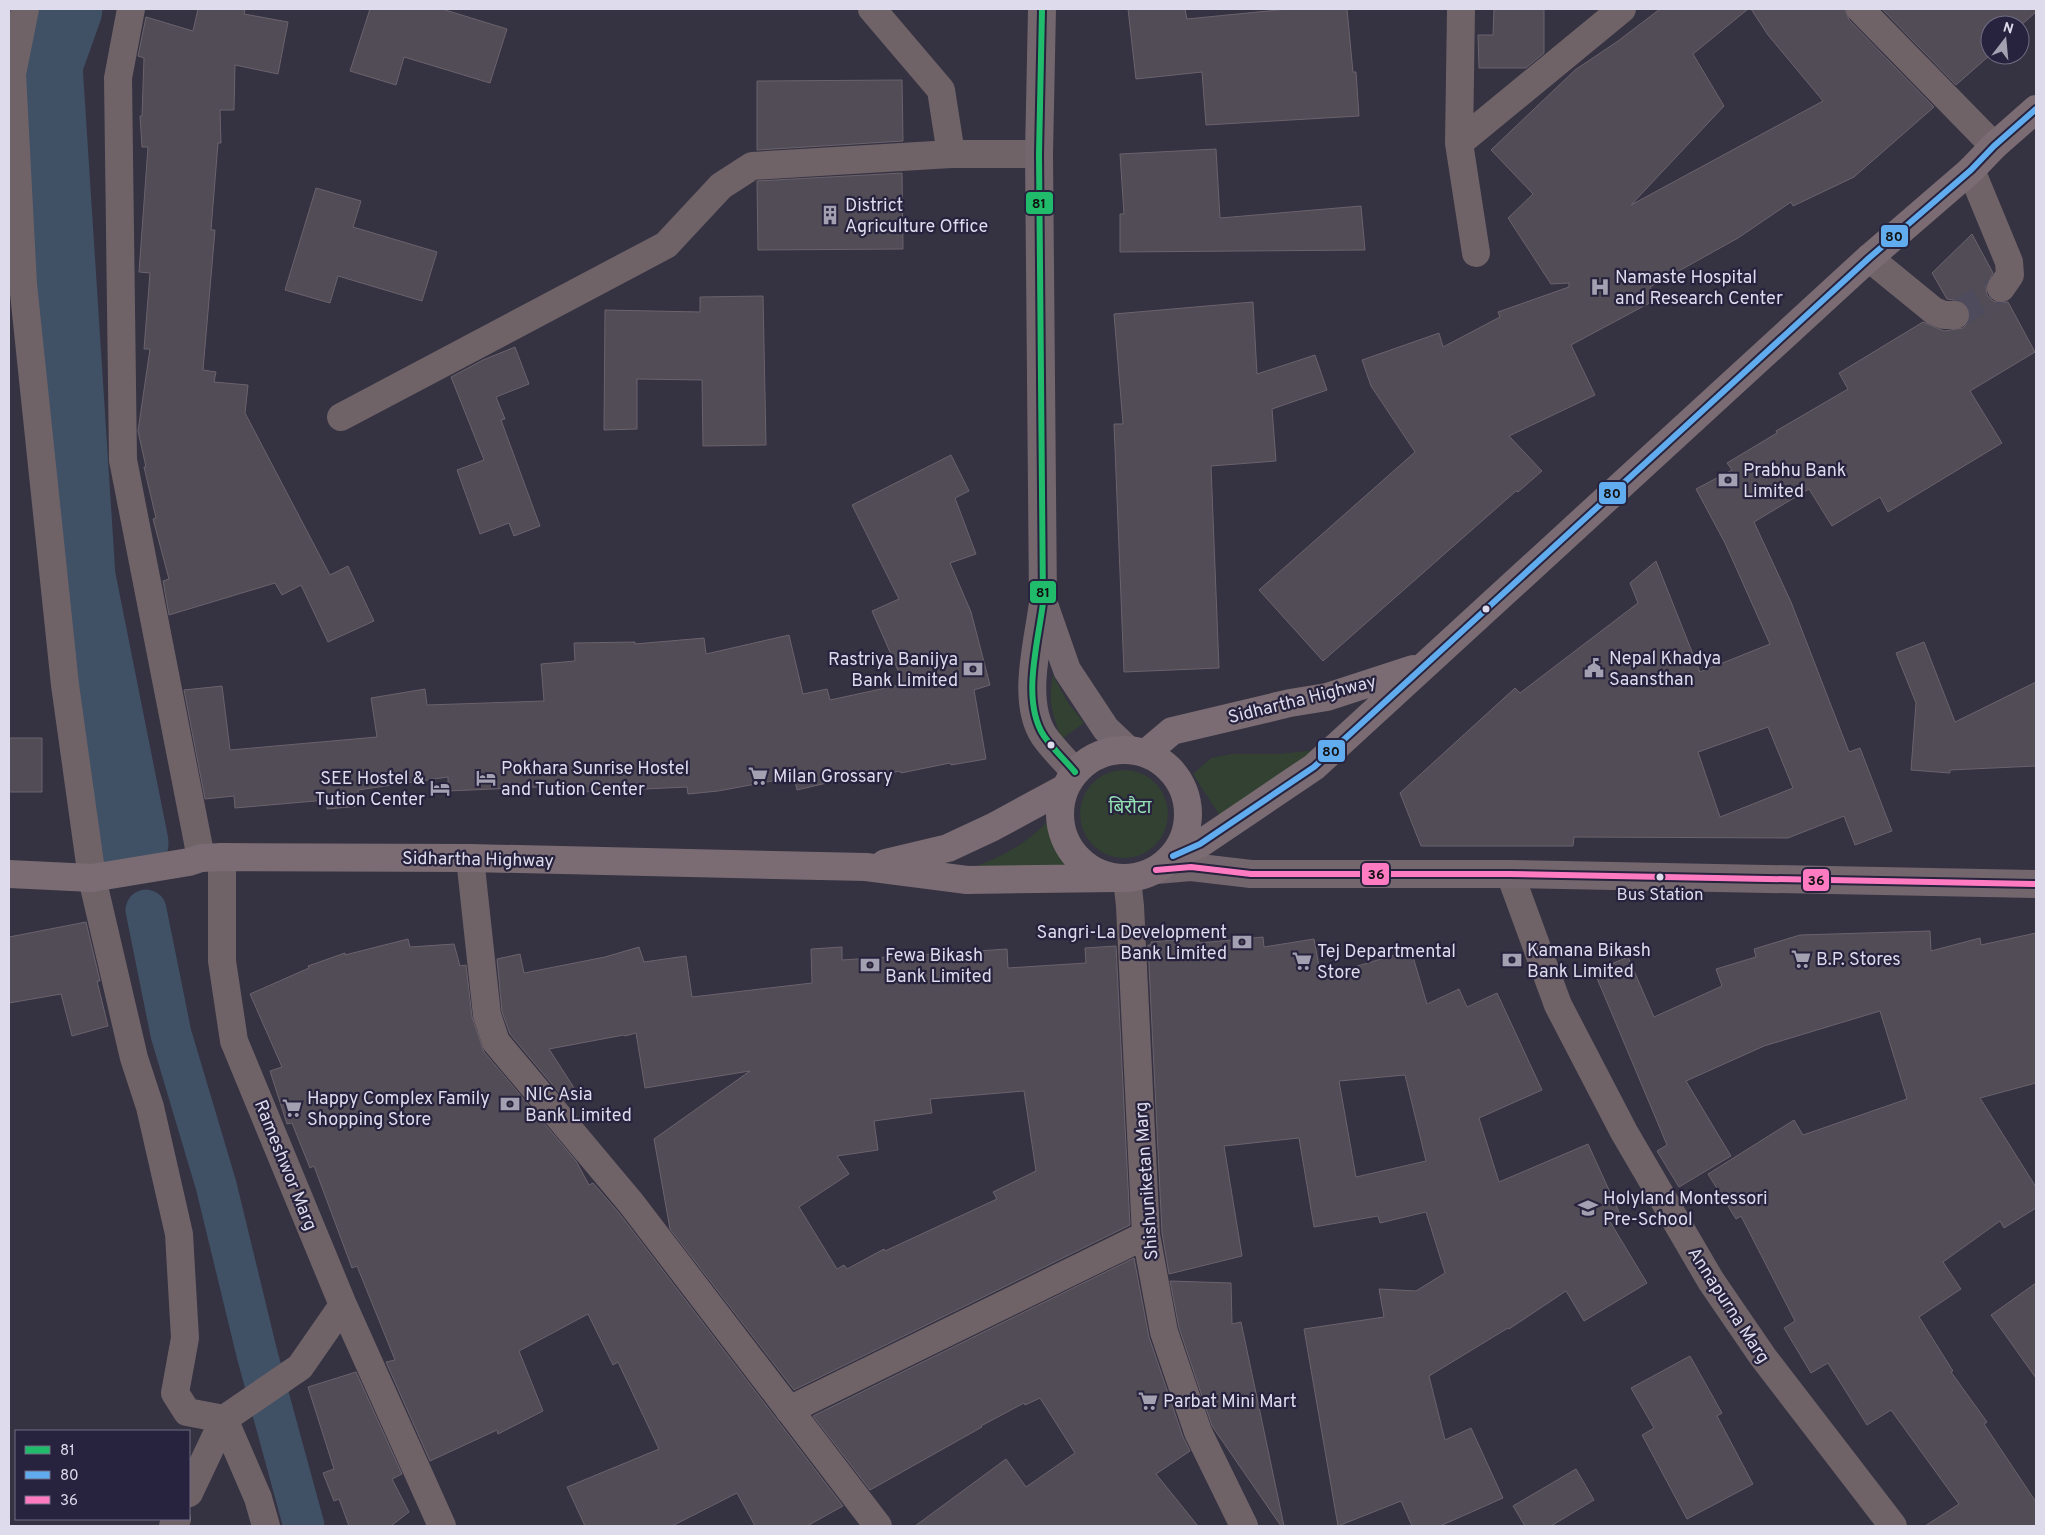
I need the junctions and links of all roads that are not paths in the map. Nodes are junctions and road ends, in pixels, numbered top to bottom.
1 (25, 9) edge
2 (131, 9) edge
3 (872, 9) edge
4 (1042, 9) edge
5 (1461, 9) edge
6 (1622, 9) edge
7 (1860, 9) edge
8 (2036, 109) edge
9 (1459, 143) junction
10 (1994, 146) junction
11 (951, 154) junction
12 (1039, 154) junction
13 (1971, 170) junction
14 (1476, 253) dead end
15 (1869, 258) junction
16 (16, 284) edge
17 (2001, 288) tunnel mouth
18 (1956, 315) tunnel mouth
19 (341, 417) dead end
20 (1044, 603) junction
21 (1422, 666) junction
22 (1136, 751) junction
23 (1070, 780) junction
24 (470, 858) junction
25 (204, 859) junction
26 (1164, 863) junction
27 (866, 867) junction
28 (9, 874) edge
29 (1510, 874) junction
30 (92, 878) junction
31 (1122, 878) junction
32 (2036, 884) edge
33 (1146, 1235) junction
34 (343, 1306) junction
35 (788, 1410) junction
36 (226, 1419) junction
37 (190, 1492) edge
38 (266, 1526) edge
39 (442, 1526) edge
40 (878, 1526) edge
41 (1244, 1526) edge
42 (1893, 1526) edge

1 - 16 street
2 - 25 street, Rameshwor Marg
3 - 11 street
4 - 12 main road
5 - 9 street
6 - 9 street
7 - 10 street
8 - 10 highway
9 - 14 street
10 - 13 highway
11 - 12 street
11 - 19 street
12 - 20 main road
13 - 15 highway
13 - 17 street
15 - 18 street
15 - 21 highway
16 - 30 street
20 - 22 main road
20 - 23 main road
21 - 22 highway, Sidhartha Highway
21 - 26 highway, Sidhartha Highway
22 - 23 highway
22 - 26 highway
23 - 27 highway, Sidhartha Highway
23 - 31 highway
24 - 25 highway, Sidhartha Highway
24 - 27 highway, Sidhartha Highway
24 - 35 street
25 - 30 highway, Sidhartha Highway
25 - 34 street, Rameshwor Marg
26 - 29 main road
26 - 31 highway
27 - 31 highway, Sidhartha Highway
28 - 30 highway, Sidhartha Highway
29 - 32 main road
29 - 42 street, Annapurna Marg
30 - 36 street
31 - 33 street, Shishuniketan Marg
33 - 35 street
33 - 41 street, Shishuniketan Marg
34 - 36 street
34 - 39 street, Rameshwor Marg
35 - 40 street
36 - 37 street
36 - 38 street

